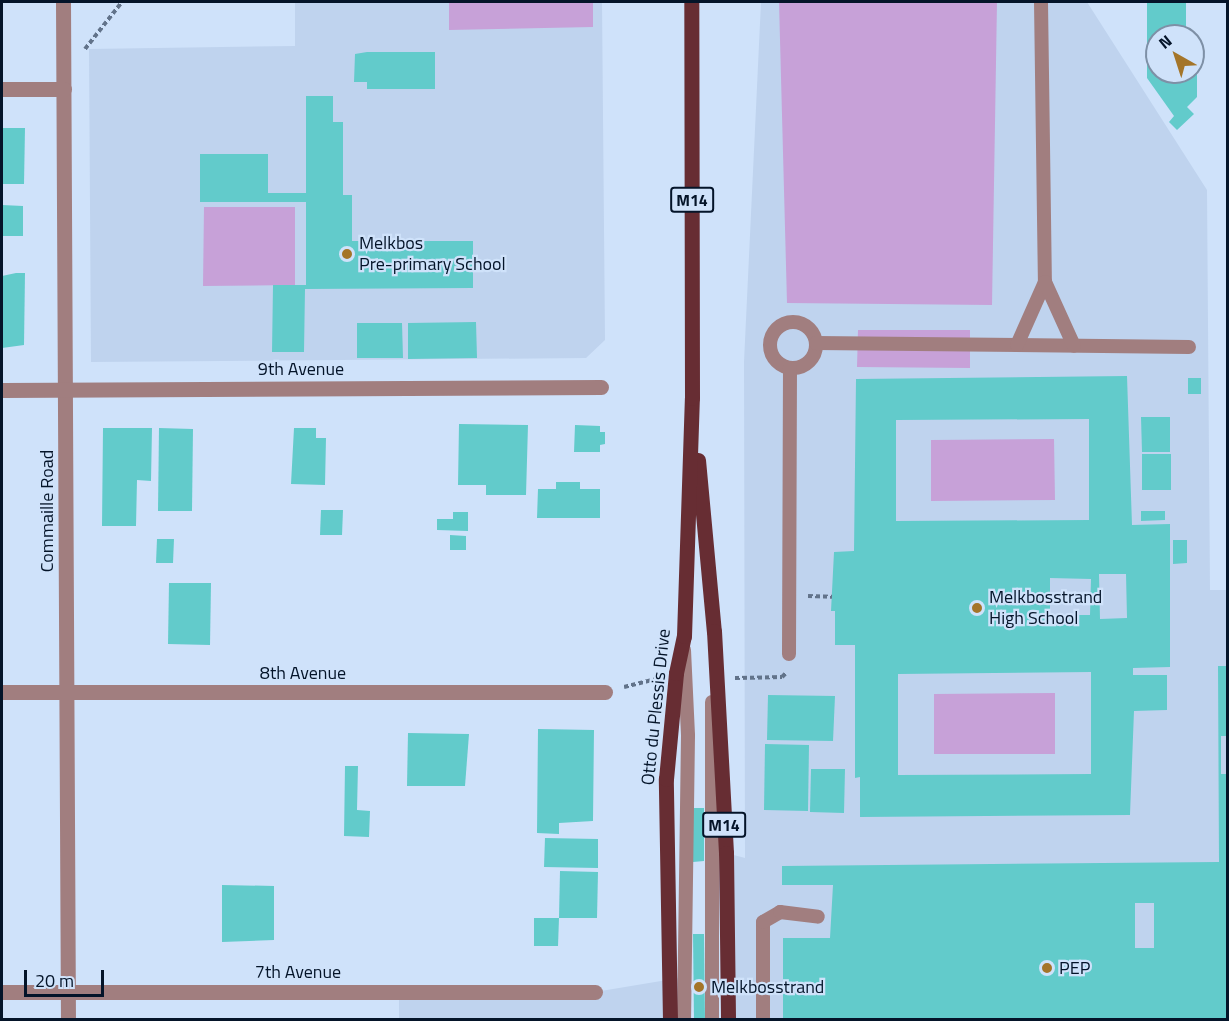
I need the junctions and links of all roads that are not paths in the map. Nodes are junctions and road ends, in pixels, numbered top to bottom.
1 (63, 2) edge
2 (691, 2) edge
3 (1041, 2) edge
4 (2, 89) edge
5 (64, 89) junction
6 (1044, 282) junction
7 (816, 343) junction
8 (1017, 345) junction
9 (1074, 346) junction
10 (1189, 347) dead end
11 (790, 368) junction
12 (601, 387) dead end
13 (2, 390) edge
14 (66, 390) junction
15 (692, 398) junction
16 (714, 631) junction
17 (684, 636) junction
18 (789, 654) road end
19 (68, 692) junction
20 (605, 692) road end
21 (2, 693) edge
22 (818, 917) dead end
23 (68, 991) junction
24 (2, 992) edge
25 (595, 992) dead end
26 (68, 1020) edge
27 (670, 1020) edge
28 (684, 1020) edge
29 (712, 1020) edge
30 (728, 1020) edge
31 (763, 1020) edge

1 - 5 street, Commaille Road
2 - 15 main road, Otto du Plessis Drive / M14
3 - 6 lane
4 - 5 street
5 - 14 street, Commaille Road
6 - 8 lane
6 - 9 lane
7 - 8 lane
7 - 11 lane
7 - 11 lane
8 - 9 lane
9 - 10 lane
11 - 18 lane
12 - 14 street, 9th Avenue
13 - 14 street, 9th Avenue
14 - 19 street, Commaille Road
15 - 16 main road, Otto du Plessis Drive / M14
15 - 17 main road, Otto du Plessis Drive / M14
16 - 29 lane
16 - 30 main road, Otto du Plessis Drive / M14
17 - 27 main road, Otto du Plessis Drive / M14
17 - 28 lane
19 - 20 street, 8th Avenue
19 - 21 street, 8th Avenue
19 - 23 street, Commaille Road
22 - 31 lane
23 - 24 street, 7th Avenue
23 - 25 street, 7th Avenue
23 - 26 street, Commaille Road

